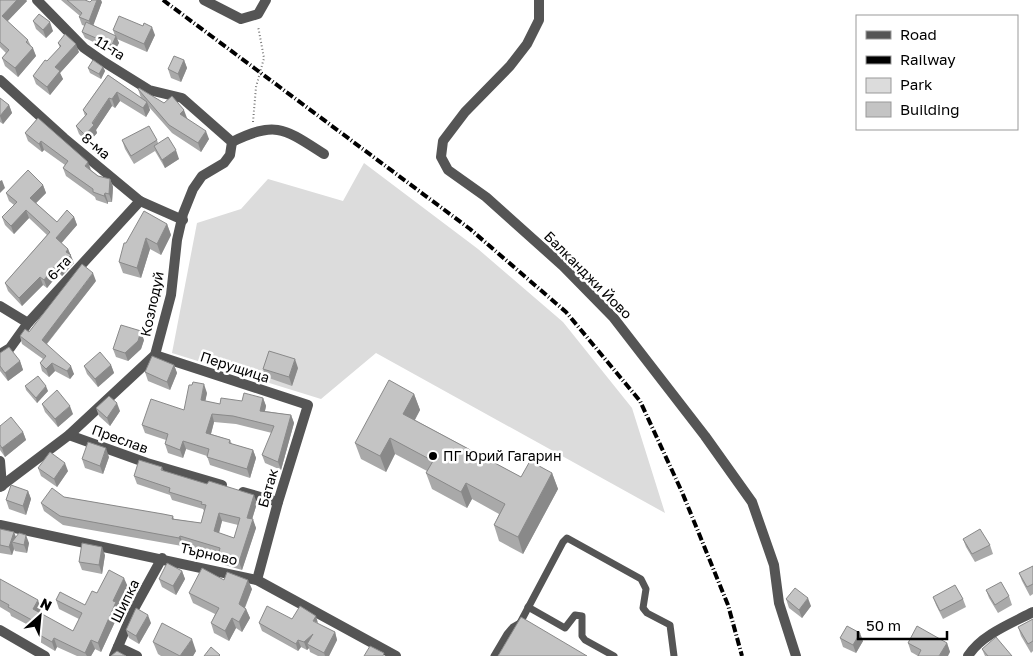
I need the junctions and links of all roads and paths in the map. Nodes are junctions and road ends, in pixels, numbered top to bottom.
1 (37, 0) edge
2 (204, 0) edge
3 (266, 0) edge
4 (539, 0) edge
5 (258, 14) junction
6 (0, 80) edge
7 (251, 133) junction
8 (232, 142) junction
9 (324, 154) dead end
10 (140, 201) junction
11 (183, 220) junction
12 (0, 306) edge
13 (28, 323) junction
14 (0, 354) edge
15 (154, 355) junction
16 (308, 405) joint
17 (69, 435) junction
18 (0, 461) edge
19 (1, 486) edge
20 (278, 502) junction
21 (0, 525) edge
22 (162, 558) junction
23 (257, 580) junction
24 (528, 607) junction
25 (1033, 612) edge
26 (520, 623) junction
27 (528, 628) edge
28 (0, 630) edge
29 (116, 652) edge
30 (46, 656) edge
31 (137, 656) edge
32 (396, 656) edge
33 (494, 656) edge
34 (614, 656) edge
35 (674, 656) edge
36 (796, 656) edge
37 (968, 656) edge

1 - 8 street, 11-та
2 - 5 street
3 - 5 street
4 - 36 street, Балканджи Йово
5 - 7 path
6 - 10 street, 8-ма
7 - 8 street
7 - 9 street
8 - 11 street, Козлодуй
10 - 11 street, 8-ма
10 - 13 street, 6-та
11 - 15 street, Козлодуй
12 - 13 street
13 - 14 street, 6-та
15 - 16 street, Перущица
15 - 17 street, Козлодуй
16 - 20 street, Батак
17 - 19 street, Козлодуй
17 - 20 street, Преслав
18 - 19 street
20 - 23 street, Батак
21 - 22 street, Търново
22 - 23 street, Търново
22 - 29 street, Шипка
23 - 32 street, Търново
24 - 26 lane
24 - 34 lane
24 - 35 lane
25 - 37 street
26 - 27 lane
26 - 33 lane
28 - 30 street
29 - 31 street

